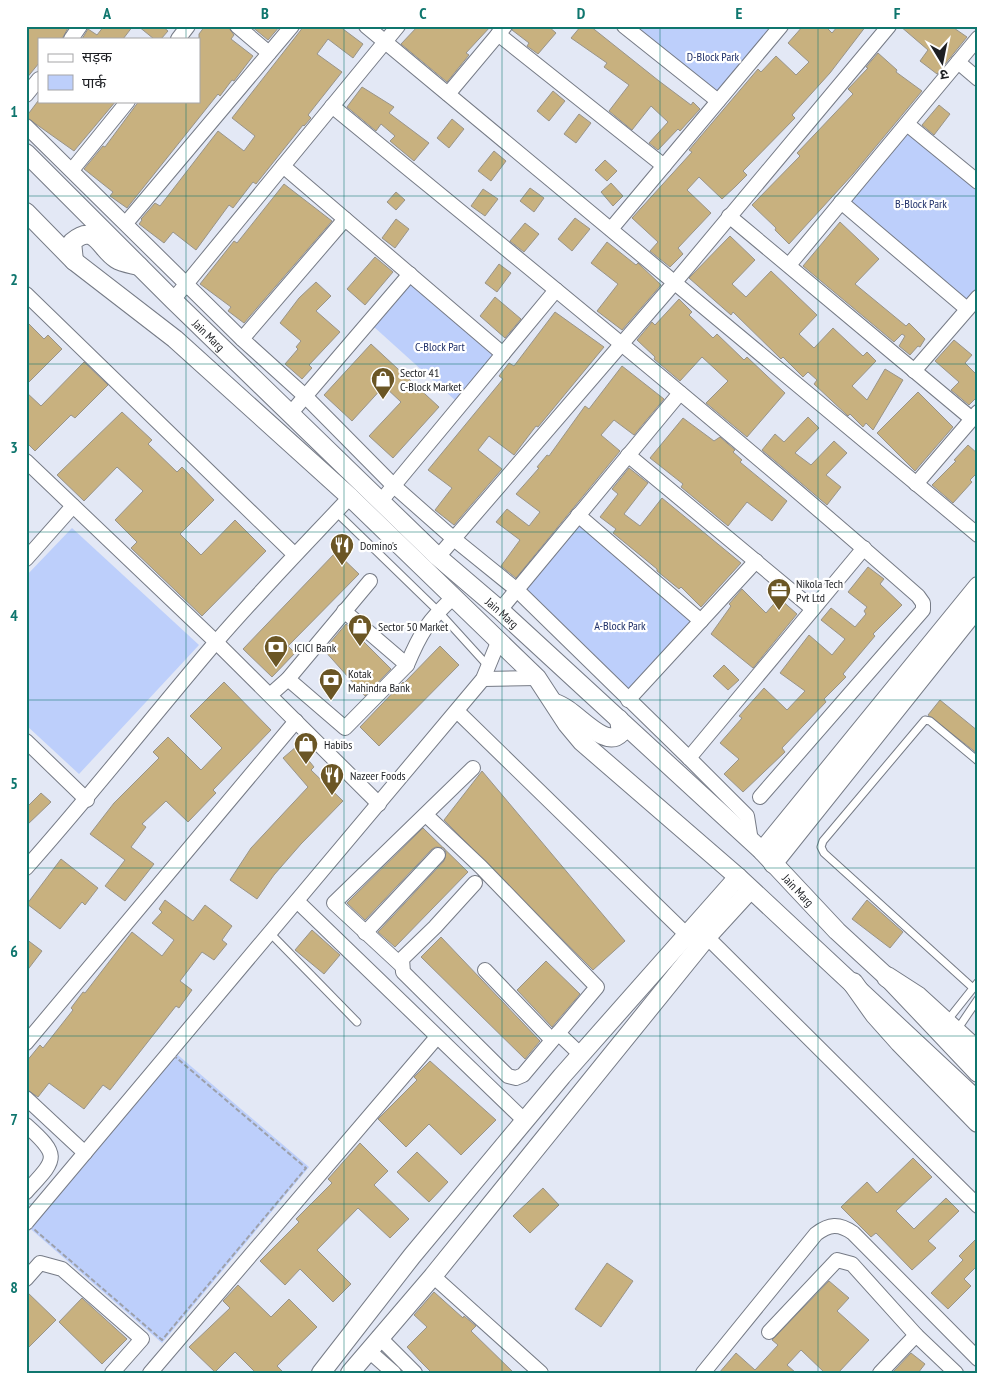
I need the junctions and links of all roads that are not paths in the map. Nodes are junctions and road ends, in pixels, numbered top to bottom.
1 (80, 26) edge
2 (188, 26) edge
3 (237, 26) edge
4 (292, 26) edge
5 (366, 26) edge
6 (398, 26) edge
7 (624, 26) edge
8 (781, 26) edge
9 (889, 26) edge
10 (502, 30) edge
11 (71, 38) edge
12 (179, 38) edge
13 (978, 38) edge
14 (385, 42) junction
15 (269, 53) junction
16 (958, 62) junction
17 (978, 79) edge
18 (38, 80) edge
19 (448, 94) junction
20 (26, 95) edge
21 (718, 101) junction
22 (127, 102) edge
23 (332, 106) junction
24 (907, 124) junction
25 (26, 126) edge
26 (26, 153) edge
27 (283, 166) junction
28 (664, 166) junction
29 (72, 170) junction
30 (978, 182) edge
31 (841, 202) junction
32 (26, 212) edge
33 (729, 216) junction
34 (345, 219) junction
35 (126, 223) junction
36 (611, 229) junction
37 (74, 261) junction
38 (140, 266) junction
39 (788, 266) junction
40 (410, 274) junction
41 (674, 282) junction
42 (187, 283) junction
43 (556, 290) junction
44 (26, 294) edge
45 (978, 297) edge
46 (173, 300) junction
47 (967, 310) junction
48 (242, 339) junction
49 (621, 344) junction
50 (503, 354) junction
51 (914, 371) junction
52 (680, 393) junction
53 (305, 396) junction
54 (290, 414) junction
55 (975, 415) edge
56 (628, 455) junction
57 (26, 461) edge
58 (916, 484) junction
59 (394, 486) junction
60 (350, 497) junction
61 (381, 501) junction
62 (73, 506) junction
63 (336, 512) junction
64 (578, 515) junction
65 (978, 535) edge
66 (454, 539) junction
67 (864, 548) junction
68 (294, 554) junction
69 (438, 557) junction
70 (26, 559) edge
71 (756, 561) junction
72 (370, 581) dead end
73 (978, 586) edge
74 (517, 590) junction
75 (454, 597) junction
76 (978, 607) edge
77 (813, 609) junction
78 (500, 610) junction
79 (344, 611) junction
80 (438, 611) junction
81 (701, 620) junction
82 (499, 640) junction
83 (216, 642) junction
84 (407, 665) junction
85 (486, 672) junction
86 (537, 678) junction
87 (288, 679) junction
88 (270, 694) junction
89 (628, 700) junction
90 (555, 703) junction
91 (456, 711) junction
92 (619, 719) junction
93 (296, 721) junction
94 (26, 742) edge
95 (689, 758) junction
96 (978, 761) edge
97 (473, 768) dead end
98 (760, 796) dead end
99 (87, 800) junction
100 (379, 804) junction
101 (426, 815) junction
102 (762, 852) junction
103 (438, 855) dead end
104 (26, 868) edge
105 (738, 877) junction
106 (475, 883) dead end
107 (750, 890) junction
108 (297, 901) junction
109 (270, 932) junction
110 (365, 933) junction
111 (687, 934) junction
112 (707, 937) junction
113 (401, 965) junction
114 (485, 970) dead end
115 (886, 977) junction
116 (853, 983) junction
117 (975, 985) edge
118 (978, 999) edge
119 (358, 1022) dead end
120 (952, 1026) junction
121 (555, 1036) junction
122 (436, 1037) junction
123 (26, 1043) edge
124 (978, 1052) edge
125 (581, 1055) junction
126 (978, 1073) edge
127 (26, 1098) edge
128 (978, 1101) edge
129 (525, 1121) junction
130 (978, 1122) edge
131 (26, 1125) edge
132 (85, 1153) junction
133 (26, 1192) edge
134 (978, 1206) edge
135 (26, 1223) edge
136 (433, 1276) junction
137 (26, 1279) edge
138 (355, 1331) junction
139 (769, 1332) dead end
140 (916, 1335) junction
141 (374, 1344) junction
142 (978, 1359) edge
143 (112, 1373) edge
144 (150, 1373) edge
145 (321, 1373) edge
146 (350, 1373) edge
147 (394, 1373) edge
148 (415, 1373) edge
149 (541, 1373) edge
150 (703, 1373) edge
151 (880, 1373) edge
152 (956, 1373) edge

1 - 11 street
2 - 12 street
3 - 15 street
4 - 15 street
5 - 14 street
6 - 14 street
7 - 21 street
8 - 21 street
9 - 33 street
10 - 19 street
10 - 28 street
13 - 16 street
14 - 19 street
14 - 23 street
15 - 35 street
16 - 17 street
16 - 24 street
18 - 20 street
19 - 36 street
21 - 28 street
22 - 29 street
23 - 27 street
23 - 43 street
24 - 30 street
24 - 31 street
25 - 29 street
26 - 38 street, Jain Marg
27 - 34 street
27 - 42 street
28 - 36 street
29 - 35 street
31 - 39 street
31 - 47 street
32 - 37 street, Jain Marg
33 - 39 street
33 - 41 street
34 - 40 street
34 - 48 street
35 - 42 street
36 - 41 street
37 - 38 street
37 - 60 street, Jain Marg
38 - 46 street, Jain Marg
39 - 51 street
40 - 50 street
40 - 53 street
41 - 49 street
41 - 58 street
42 - 46 street
42 - 48 street
43 - 49 street
43 - 50 street
44 - 68 street
45 - 47 street
46 - 54 street, Jain Marg
47 - 51 street
48 - 53 street
49 - 52 street
49 - 66 street
50 - 59 street
51 - 55 street
52 - 56 street
52 - 67 street
53 - 54 street
53 - 59 street
54 - 61 street, Jain Marg
55 - 58 street
56 - 64 street
56 - 71 street
57 - 62 street
58 - 65 street
59 - 61 street
59 - 66 street
60 - 63 street
60 - 75 street, Jain Marg
61 - 69 street, Jain Marg
62 - 70 street
62 - 83 street
63 - 68 street
63 - 80 lane
64 - 74 street
64 - 81 street
66 - 69 street
66 - 74 street
67 - 77 street
67 - 98 street
68 - 83 street
69 - 78 street, Jain Marg
71 - 77 street
71 - 81 street
72 - 79 street
73 - 102 street
74 - 78 street
74 - 89 street
75 - 80 street
75 - 82 street, Jain Marg
76 - 102 street
77 - 95 street
78 - 92 street, Jain Marg
79 - 84 street
79 - 87 street
80 - 84 street
80 - 85 lane
81 - 89 street
82 - 85 street
82 - 86 street, Jain Marg
83 - 88 street
83 - 99 street
84 - 87 street
85 - 86 street
85 - 91 street
86 - 90 street, Jain Marg
87 - 88 street
88 - 93 street
89 - 95 street
90 - 92 street
90 - 105 street, Jain Marg
91 - 100 street
91 - 111 street
92 - 102 street, Jain Marg
93 - 100 street
93 - 123 street
94 - 99 street
95 - 102 street
96 - 117 lane
97 - 101 street
99 - 104 street
100 - 108 street
101 - 110 street
101 - 121 street
102 - 115 street, Jain Marg
103 - 110 street
105 - 107 street, Jain Marg
105 - 111 street
106 - 113 street
107 - 112 street
107 - 116 street, Jain Marg
108 - 109 street
108 - 122 street
109 - 119 lane
109 - 132 street
110 - 113 street
111 - 125 street
112 - 134 street
112 - 136 street
113 - 121 street
114 - 121 street
115 - 120 main road
115 - 126 street, Jain Marg
116 - 128 street, Jain Marg
116 - 130 main road
117 - 120 lane
118 - 120 lane
120 - 124 main road
121 - 125 street
122 - 129 street
122 - 144 street
125 - 129 street
127 - 132 street
129 - 138 street
131 - 133 street
132 - 135 street
136 - 141 street
136 - 149 street
137 - 143 street
138 - 141 street
138 - 145 street
139 - 140 street
140 - 151 street
140 - 152 street
141 - 146 street
141 - 147 street
141 - 148 street
142 - 150 street

